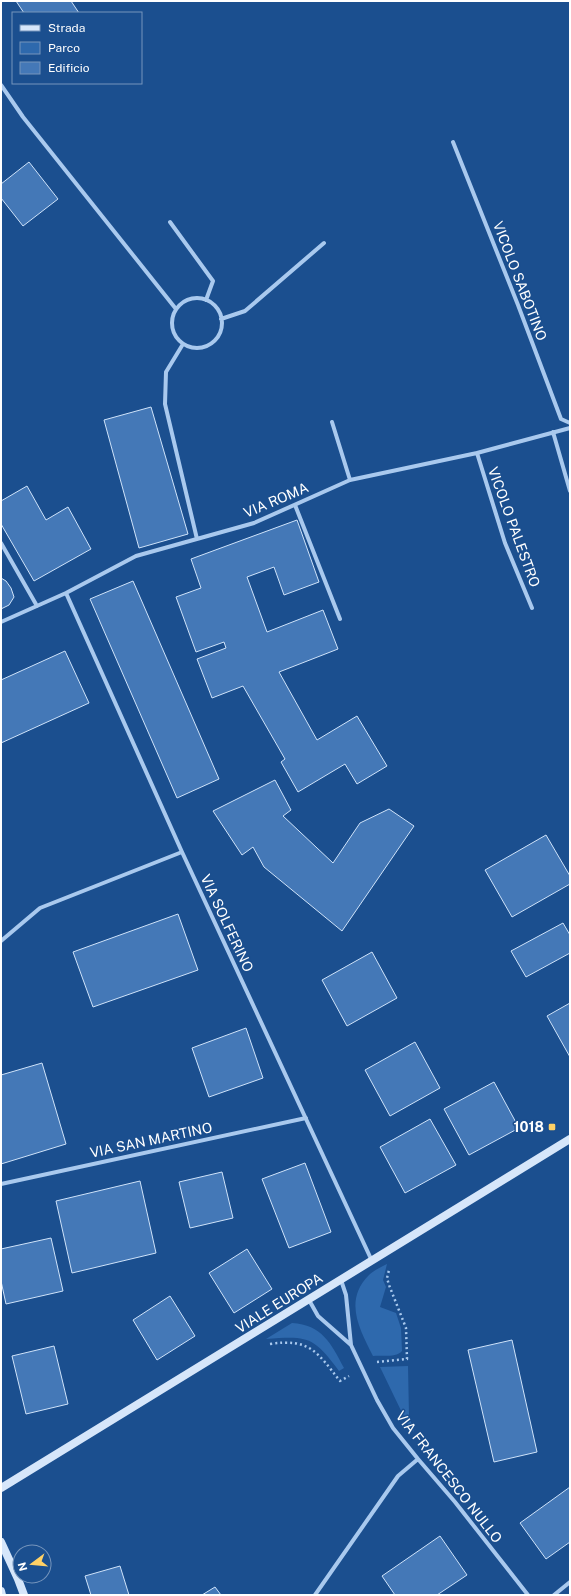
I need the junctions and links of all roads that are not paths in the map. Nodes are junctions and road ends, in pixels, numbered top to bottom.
1 (1, 85) edge
2 (453, 142) dead end
3 (170, 222) dead end
4 (324, 243) dead end
5 (206, 300) junction
6 (176, 310) junction
7 (221, 319) junction
8 (183, 344) junction
9 (332, 422) dead end
10 (570, 423) edge
11 (570, 428) edge
12 (553, 432) junction
13 (477, 453) junction
14 (350, 480) junction
15 (570, 491) edge
16 (295, 505) junction
17 (197, 539) junction
18 (1, 542) edge
19 (66, 593) junction
20 (37, 606) junction
21 (532, 608) dead end
22 (340, 619) dead end
23 (1, 622) edge
24 (182, 852) junction
25 (1, 942) edge
26 (306, 1118) junction
27 (570, 1139) edge
28 (1, 1184) edge
29 (373, 1261) junction
30 (341, 1280) junction
31 (309, 1300) junction
32 (351, 1345) junction
33 (418, 1459) junction
34 (1, 1488) edge
35 (1, 1542) edge
36 (570, 1582) edge
37 (1, 1591) edge
38 (2, 1595) edge
39 (24, 1595) edge
40 (315, 1595) edge
41 (528, 1595) edge
42 (554, 1595) edge

1 - 6 street
2 - 10 street, VICOLO SABOTINO
3 - 5 street
4 - 7 street
5 - 6 street
5 - 7 street
6 - 8 street
7 - 8 street
8 - 17 street
9 - 14 street
11 - 12 street, VIA ROMA
12 - 13 street, VIA ROMA
12 - 15 street
13 - 14 street, VIA ROMA
13 - 21 street, VICOLO PALESTRO
14 - 16 street, VIA ROMA
16 - 17 street, VIA ROMA
16 - 22 street
17 - 19 street, VIA ROMA
18 - 20 street
19 - 20 street, VIA ROMA
19 - 24 street, VIA SOLFERINO
20 - 23 street, VIA ROMA
24 - 25 street
24 - 26 street, VIA SOLFERINO
26 - 28 street, VIA SAN MARTINO
26 - 29 street, VIA SOLFERINO
27 - 29 street, VIALE EUROPA
29 - 30 street, VIALE EUROPA
30 - 31 street, VIALE EUROPA
30 - 32 street, VIA FRANCESCO NULLO
31 - 32 street, VIA FRANCESCO NULLO
31 - 34 street, VIALE EUROPA
32 - 33 street, VIA FRANCESCO NULLO
33 - 40 street
33 - 41 street, VIA FRANCESCO NULLO
35 - 39 street
36 - 42 street
37 - 38 street

